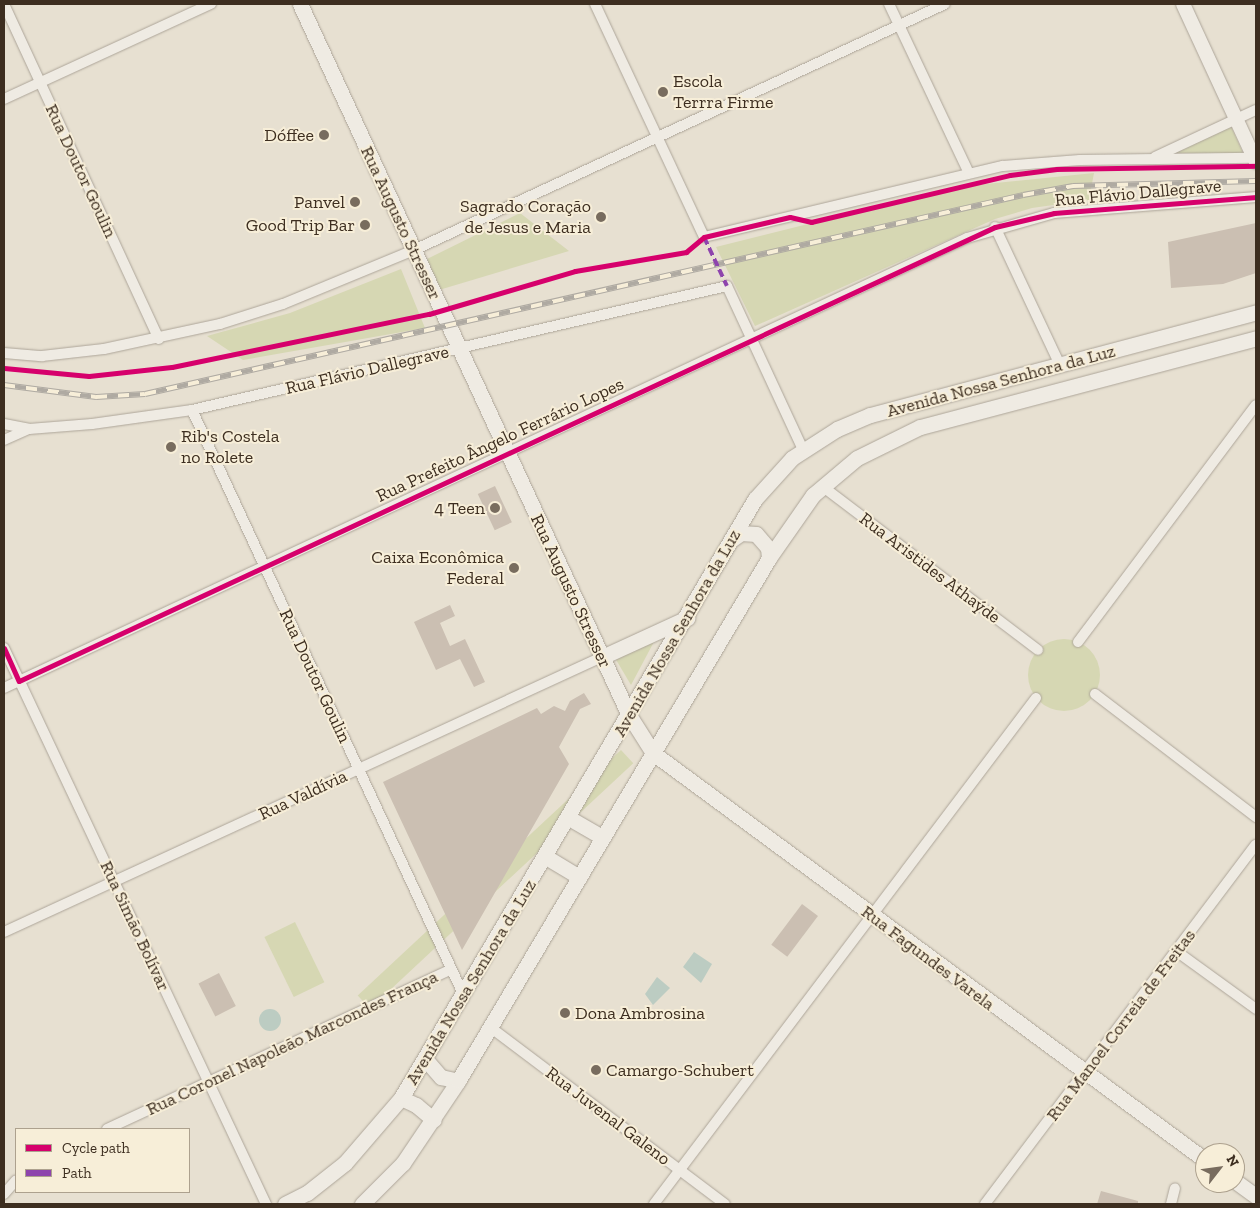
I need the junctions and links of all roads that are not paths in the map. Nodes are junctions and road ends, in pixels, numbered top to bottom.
1 (4, 4) edge
2 (211, 4) edge
3 (300, 4) edge
4 (595, 4) edge
5 (889, 4) edge
6 (944, 4) edge
7 (1183, 4) edge
8 (899, 25) junction
9 (40, 82) junction
10 (4, 99) edge
11 (1256, 110) edge
12 (1236, 120) junction
13 (657, 137) junction
14 (1152, 158) junction
15 (1255, 160) edge
16 (969, 173) junction
17 (1256, 197) edge
18 (994, 227) junction
19 (414, 250) junction
20 (1256, 312) edge
21 (1208, 326) junction
22 (751, 337) junction
23 (159, 338) junction
24 (1256, 338) edge
25 (460, 350) junction
26 (1206, 352) junction
27 (4, 353) edge
28 (1060, 365) junction
29 (1256, 405) edge
30 (192, 410) junction
31 (4, 424) edge
32 (29, 429) junction
33 (4, 440) edge
34 (803, 450) junction
35 (507, 452) junction
36 (822, 486) junction
37 (731, 540) junction
38 (769, 558) junction
39 (264, 566) junction
40 (687, 618) junction
41 (1078, 642) dead end
42 (4, 648) edge
43 (1038, 650) dead end
44 (602, 657) junction
45 (19, 681) junction
46 (4, 688) edge
47 (1095, 694) dead end
48 (1036, 698) dead end
49 (629, 716) junction
50 (653, 753) junction
51 (358, 769) junction
52 (1256, 817) edge
53 (569, 818) junction
54 (603, 838) junction
55 (1256, 845) edge
56 (546, 857) junction
57 (580, 877) junction
58 (114, 882) junction
59 (872, 916) junction
60 (4, 932) edge
61 (1176, 951) junction
62 (451, 969) junction
63 (464, 997) junction
64 (1256, 1009) edge
65 (490, 1027) junction
66 (426, 1060) junction
67 (1084, 1073) junction
68 (458, 1081) junction
69 (208, 1082) junction
70 (401, 1098) junction
71 (434, 1120) junction
72 (109, 1128) edge
73 (1195, 1153) edge
74 (680, 1170) junction
75 (15, 1181) edge
76 (1175, 1188) dead end
77 (1245, 1188) edge
78 (4, 1194) edge
79 (1256, 1196) edge
80 (266, 1204) edge
81 (286, 1204) edge
82 (362, 1204) edge
83 (654, 1204) edge
84 (725, 1204) edge
85 (985, 1204) edge
86 (1171, 1204) edge

1 - 9 street, Rua Doutor Goulin
2 - 9 street
3 - 19 main road, Rua Augusto Stresser
4 - 13 street
5 - 8 street
6 - 8 street
7 - 12 street
8 - 13 street
8 - 16 street
9 - 10 street
9 - 23 street, Rua Doutor Goulin
11 - 12 street
12 - 14 street
12 - 15 street
13 - 16 street
13 - 19 street
14 - 15 street
14 - 16 street
17 - 18 street, Rua Flávio Dallegrave
18 - 22 street, Rua Prefeito Ângelo Ferrário Lopes
18 - 28 street
19 - 23 street
19 - 25 main road, Rua Augusto Stresser
20 - 21 main road, Avenida Nossa Senhora da Luz
21 - 26 main road
21 - 28 main road, Avenida Nossa Senhora da Luz
22 - 25 street, Rua Flávio Dallegrave
22 - 34 street
22 - 35 street, Rua Prefeito Ângelo Ferrário Lopes
23 - 27 street
24 - 26 main road, Avenida Nossa Senhora da Luz
25 - 30 street, Rua Flávio Dallegrave
25 - 35 main road, Rua Augusto Stresser
26 - 36 main road, Avenida Nossa Senhora da Luz
28 - 34 main road, Avenida Nossa Senhora da Luz
29 - 41 street
30 - 32 street, Rua Flávio Dallegrave
30 - 39 street, Rua Doutor Goulin
31 - 32 street, Rua Flávio Dallegrave
32 - 33 street
34 - 37 main road, Avenida Nossa Senhora da Luz
35 - 39 street, Rua Prefeito Ângelo Ferrário Lopes
35 - 44 main road, Rua Augusto Stresser
36 - 38 main road, Avenida Nossa Senhora da Luz
36 - 43 street, Rua Aristides Athaýde
37 - 38 main road
37 - 40 main road, Avenida Nossa Senhora da Luz
38 - 50 main road, Avenida Nossa Senhora da Luz
39 - 45 street, Rua Prefeito Ângelo Ferrário Lopes
39 - 51 street, Rua Doutor Goulin
40 - 44 main road
40 - 49 main road, Avenida Nossa Senhora da Luz
42 - 45 street, Rua Simão Bolívar
44 - 49 main road, Rua Augusto Stresser
44 - 51 street, Rua Valdívia
45 - 46 street, Rua Prefeito Ângelo Ferrário Lopes
45 - 58 street, Rua Simão Bolívar
47 - 52 street
48 - 59 street
49 - 50 main road, Rua Augusto Stresser
49 - 53 main road, Avenida Nossa Senhora da Luz
50 - 54 main road, Avenida Nossa Senhora da Luz
50 - 59 main road, Rua Fagundes Varela
51 - 58 street, Rua Valdívia
51 - 62 street, Rua Doutor Goulin
53 - 54 main road
53 - 56 main road, Avenida Nossa Senhora da Luz
54 - 57 main road, Avenida Nossa Senhora da Luz
55 - 61 street, Rua Manoel Correia de Freitas
56 - 57 main road
56 - 63 main road, Avenida Nossa Senhora da Luz
57 - 65 main road, Avenida Nossa Senhora da Luz
58 - 60 street, Rua Valdívia
58 - 69 street, Rua Simão Bolívar
59 - 67 main road, Rua Fagundes Varela
59 - 74 street
61 - 64 street
61 - 67 street, Rua Manoel Correia de Freitas
62 - 63 street, Rua Doutor Goulin
62 - 69 street, Rua Coronel Napoleão Marcondes França
63 - 66 main road, Avenida Nossa Senhora da Luz
65 - 68 main road, Avenida Nossa Senhora da Luz
65 - 74 street, Rua Juvenal Galeno
66 - 68 main road
66 - 70 main road, Avenida Nossa Senhora da Luz
67 - 73 main road, Rua Fagundes Varela
67 - 85 street, Rua Manoel Correia de Freitas
68 - 71 main road, Avenida Nossa Senhora da Luz
69 - 72 street, Rua Coronel Napoleão Marcondes França
69 - 80 street, Rua Simão Bolívar
70 - 71 main road
70 - 81 main road, Avenida Nossa Senhora da Luz
71 - 82 main road, Avenida Nossa Senhora da Luz
74 - 83 street
74 - 84 street, Rua Juvenal Galeno
75 - 78 street
76 - 86 street
77 - 79 main road

